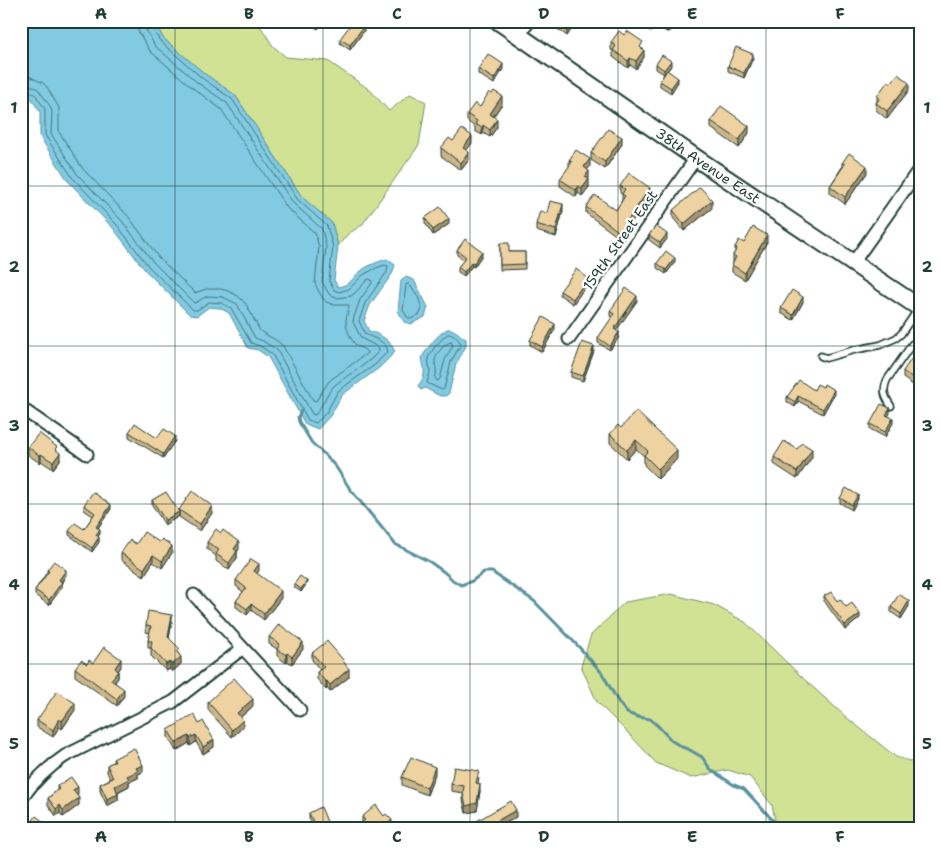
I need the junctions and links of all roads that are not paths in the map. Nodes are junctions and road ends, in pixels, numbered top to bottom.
1 (498, 21) edge
2 (529, 21) edge
3 (673, 21) edge
4 (668, 28) dead end
5 (519, 36) junction
6 (696, 158) junction
7 (920, 168) edge
8 (853, 263) junction
9 (919, 307) edge
10 (569, 339) dead end
11 (920, 340) edge
12 (821, 356) dead end
13 (891, 406) edge
14 (21, 408) edge
15 (87, 454) dead end
16 (194, 595) dead end
17 (243, 648) junction
18 (300, 710) dead end
19 (21, 798) edge

1 - 5 street, 38th Avenue East
2 - 5 street
3 - 4 lane
5 - 6 street, 38th Avenue East
6 - 8 street, 38th Avenue East
6 - 10 street, 159th Street East
7 - 8 street
8 - 9 street, 38th Avenue East
9 - 12 lane
11 - 13 lane
14 - 15 street
16 - 17 street
17 - 18 street
17 - 19 street

